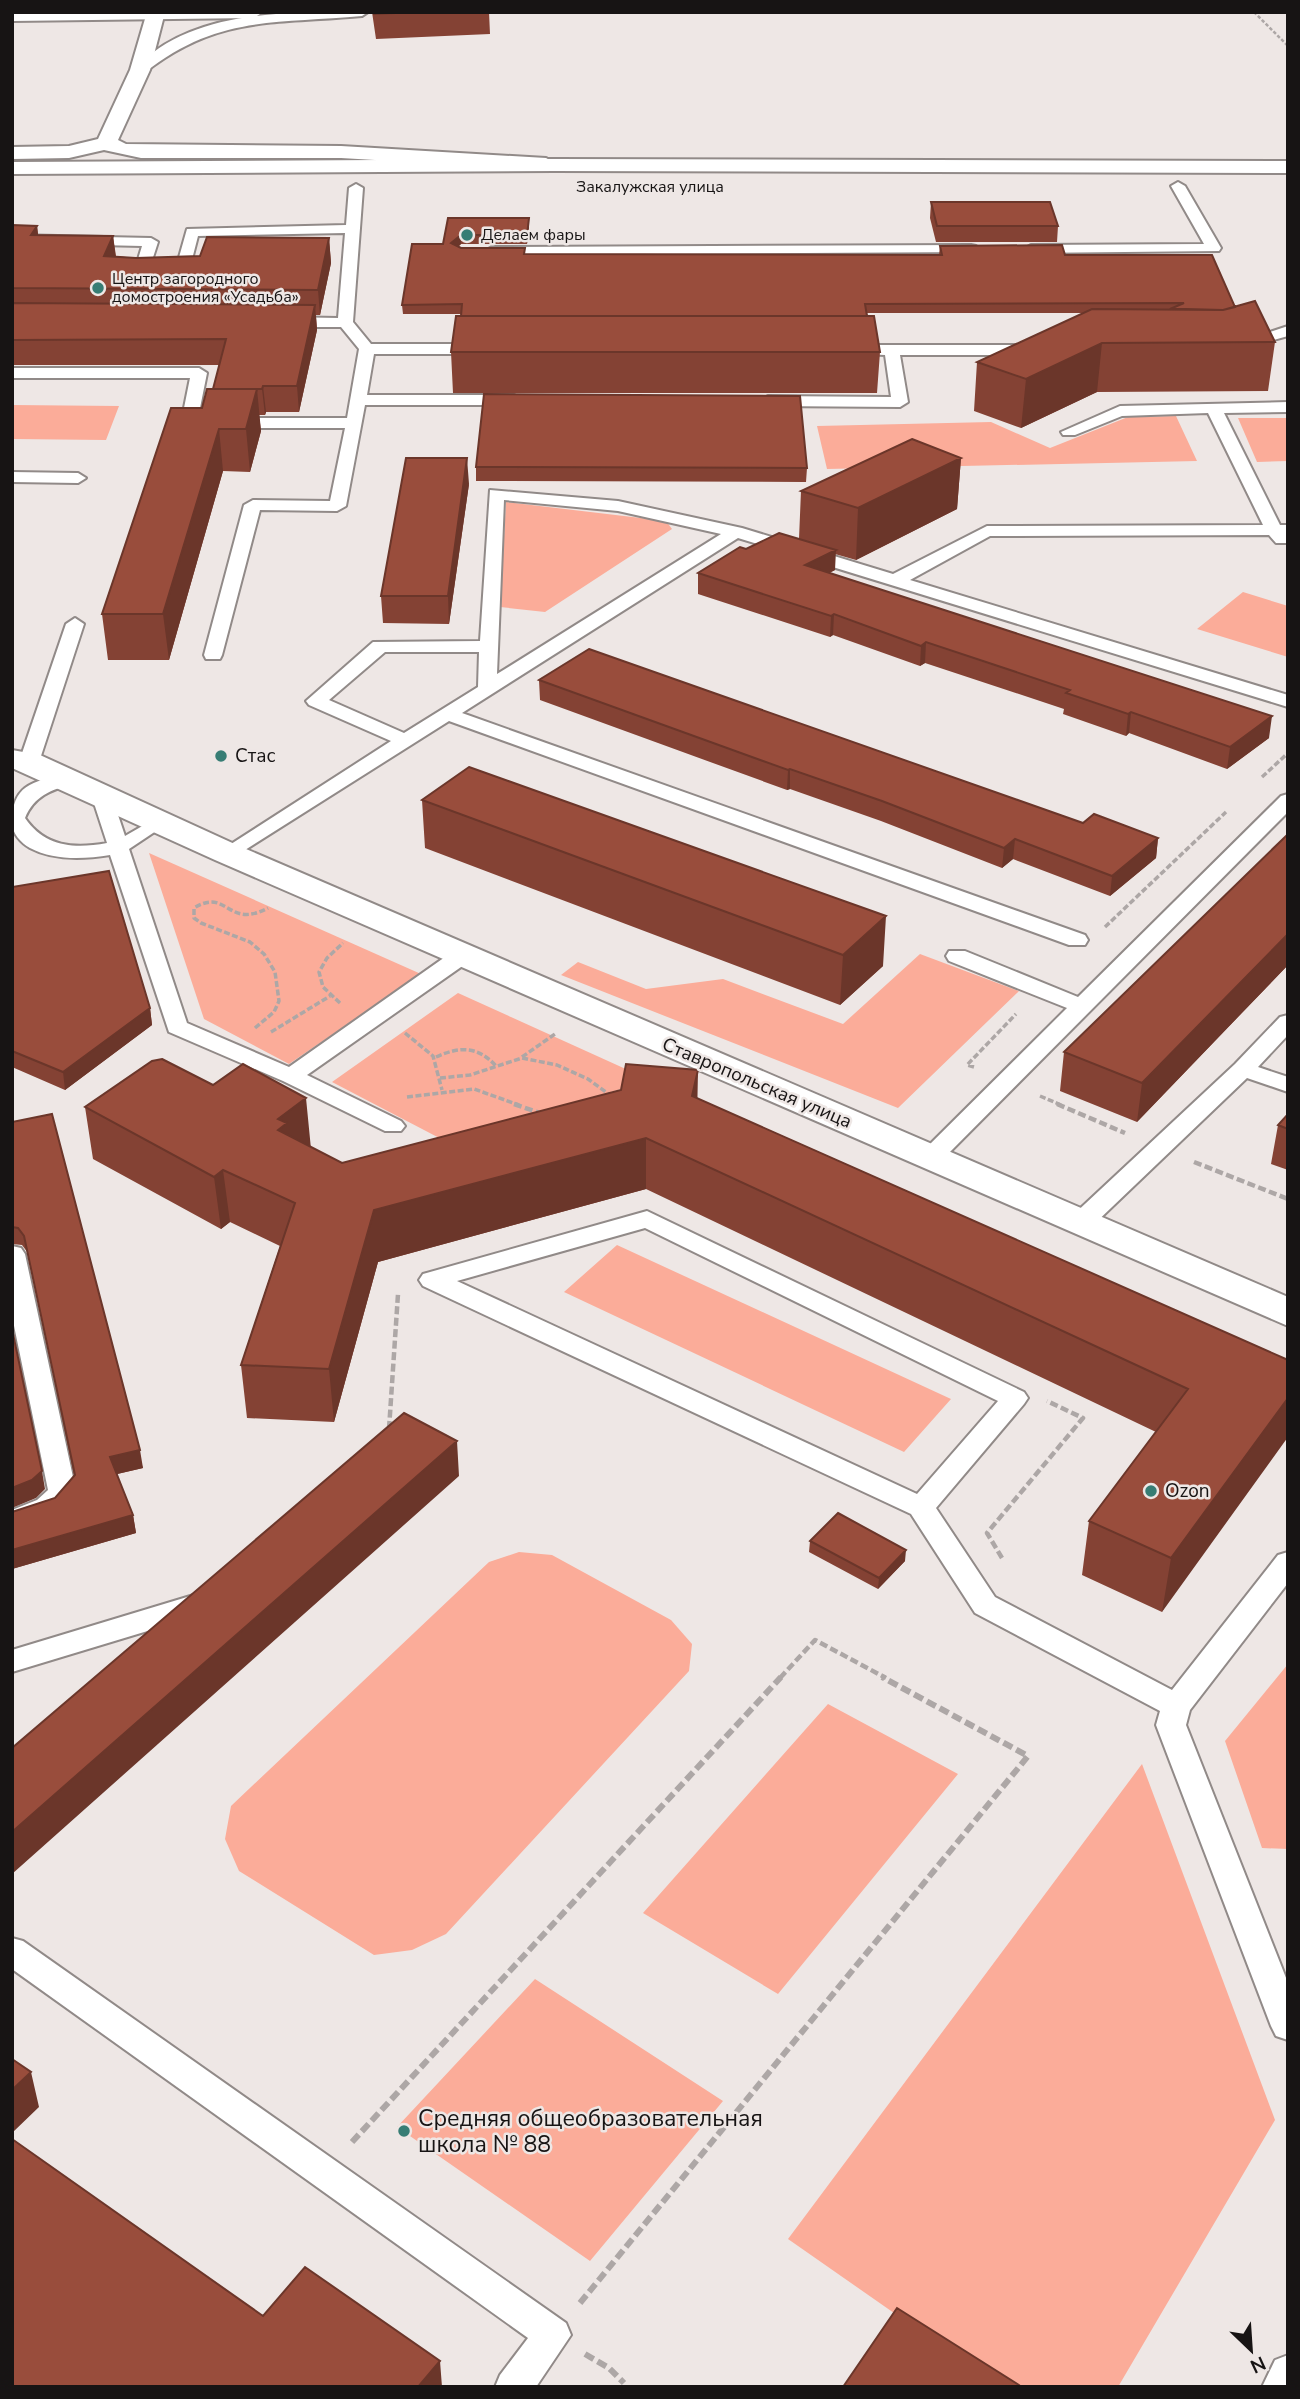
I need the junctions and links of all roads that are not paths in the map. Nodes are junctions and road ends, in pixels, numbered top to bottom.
1 (228, 12) edge
2 (254, 12) edge
3 (362, 12) edge
4 (156, 13) edge
5 (12, 15) edge
6 (140, 70) junction
7 (106, 143) junction
8 (12, 153) edge
9 (554, 164) junction
10 (12, 167) edge
11 (1288, 167) edge
12 (1288, 185) edge
13 (1178, 186) junction
14 (704, 187) dead end
15 (12, 188) edge
16 (287, 188) dead end
17 (328, 188) dead end
18 (356, 188) junction
19 (384, 188) dead end
20 (353, 229) junction
21 (12, 240) edge
22 (991, 249) edge
23 (1019, 249) edge
24 (475, 251) edge
25 (181, 275) edge
26 (139, 276) edge
27 (262, 322) edge
28 (345, 323) junction
29 (1288, 331) edge
30 (1228, 347) edge
31 (367, 349) junction
32 (505, 349) edge
33 (823, 350) edge
34 (892, 350) junction
35 (1054, 350) edge
36 (12, 373) edge
37 (358, 400) junction
38 (525, 400) edge
39 (747, 401) edge
40 (1288, 407) edge
41 (1214, 408) junction
42 (354, 424) junction
43 (1069, 432) dead end
44 (12, 477) edge
45 (78, 478) dead end
46 (1281, 530) edge
47 (736, 533) junction
48 (1288, 545) edge
49 (898, 579) junction
50 (75, 624) dead end
51 (491, 647) junction
52 (213, 655) dead end
53 (487, 688) junction
54 (1288, 701) edge
55 (447, 714) junction
56 (404, 740) junction
57 (21, 761) edge
58 (65, 780) junction
59 (102, 797) junction
60 (1288, 800) edge
61 (158, 822) junction
62 (117, 845) junction
63 (227, 853) junction
64 (1077, 940) dead end
65 (463, 955) junction
66 (957, 956) dead end
67 (1081, 1006) junction
68 (1288, 1022) edge
69 (1243, 1069) junction
70 (291, 1076) junction
71 (1288, 1085) edge
72 (393, 1126) dead end
73 (930, 1158) junction
74 (1080, 1223) junction
75 (12, 1254) edge
76 (1288, 1313) edge
77 (921, 1507) junction
78 (12, 1520) edge
79 (1288, 1562) edge
80 (197, 1605) edge
81 (12, 1661) edge
82 (1176, 1706) junction
83 (12, 1951) edge
84 (1288, 2026) edge
85 (1288, 2372) edge
86 (513, 2387) edge
87 (1280, 2387) edge

1 - 2 main road
1 - 4 main road
3 - 6 lane
4 - 5 main road
4 - 6 main road
6 - 7 main road
7 - 8 main road
7 - 9 main road
9 - 10 main road
9 - 11 main road
12 - 13 main road, Закалужская улица
13 - 14 main road, Закалужская улица
13 - 23 lane
15 - 16 main road
17 - 18 main road
18 - 19 main road
18 - 20 lane
20 - 25 lane
20 - 28 lane
21 - 26 lane
22 - 24 lane
27 - 28 lane
28 - 31 lane
29 - 30 lane
31 - 32 lane
31 - 37 lane
33 - 34 lane
34 - 35 lane
34 - 39 lane
36 - 42 lane
37 - 38 lane
37 - 42 lane
40 - 41 lane
41 - 43 lane
41 - 46 lane
42 - 52 lane
44 - 45 lane
46 - 48 lane
46 - 49 lane
47 - 49 lane
47 - 51 lane
47 - 53 lane
49 - 54 lane
50 - 57 lane
51 - 53 lane
51 - 56 lane
53 - 55 lane
55 - 56 lane
55 - 64 lane
56 - 63 lane
57 - 58 main road
58 - 59 main road
58 - 62 lane
59 - 61 main road, Ставропольская улица
59 - 62 lane
60 - 67 lane
61 - 62 lane
61 - 63 main road, Ставропольская улица
62 - 70 lane
63 - 65 main road, Ставропольская улица
65 - 70 lane
65 - 73 main road, Ставропольская улица
66 - 67 lane
67 - 73 lane
68 - 69 lane
69 - 71 lane
69 - 74 lane
70 - 72 lane
73 - 74 main road, Ставропольская улица
74 - 76 main road, Ставропольская улица
75 - 78 lane
77 - 77 lane
77 - 82 lane
79 - 82 lane
80 - 81 lane
82 - 84 lane
83 - 86 lane
85 - 87 lane

